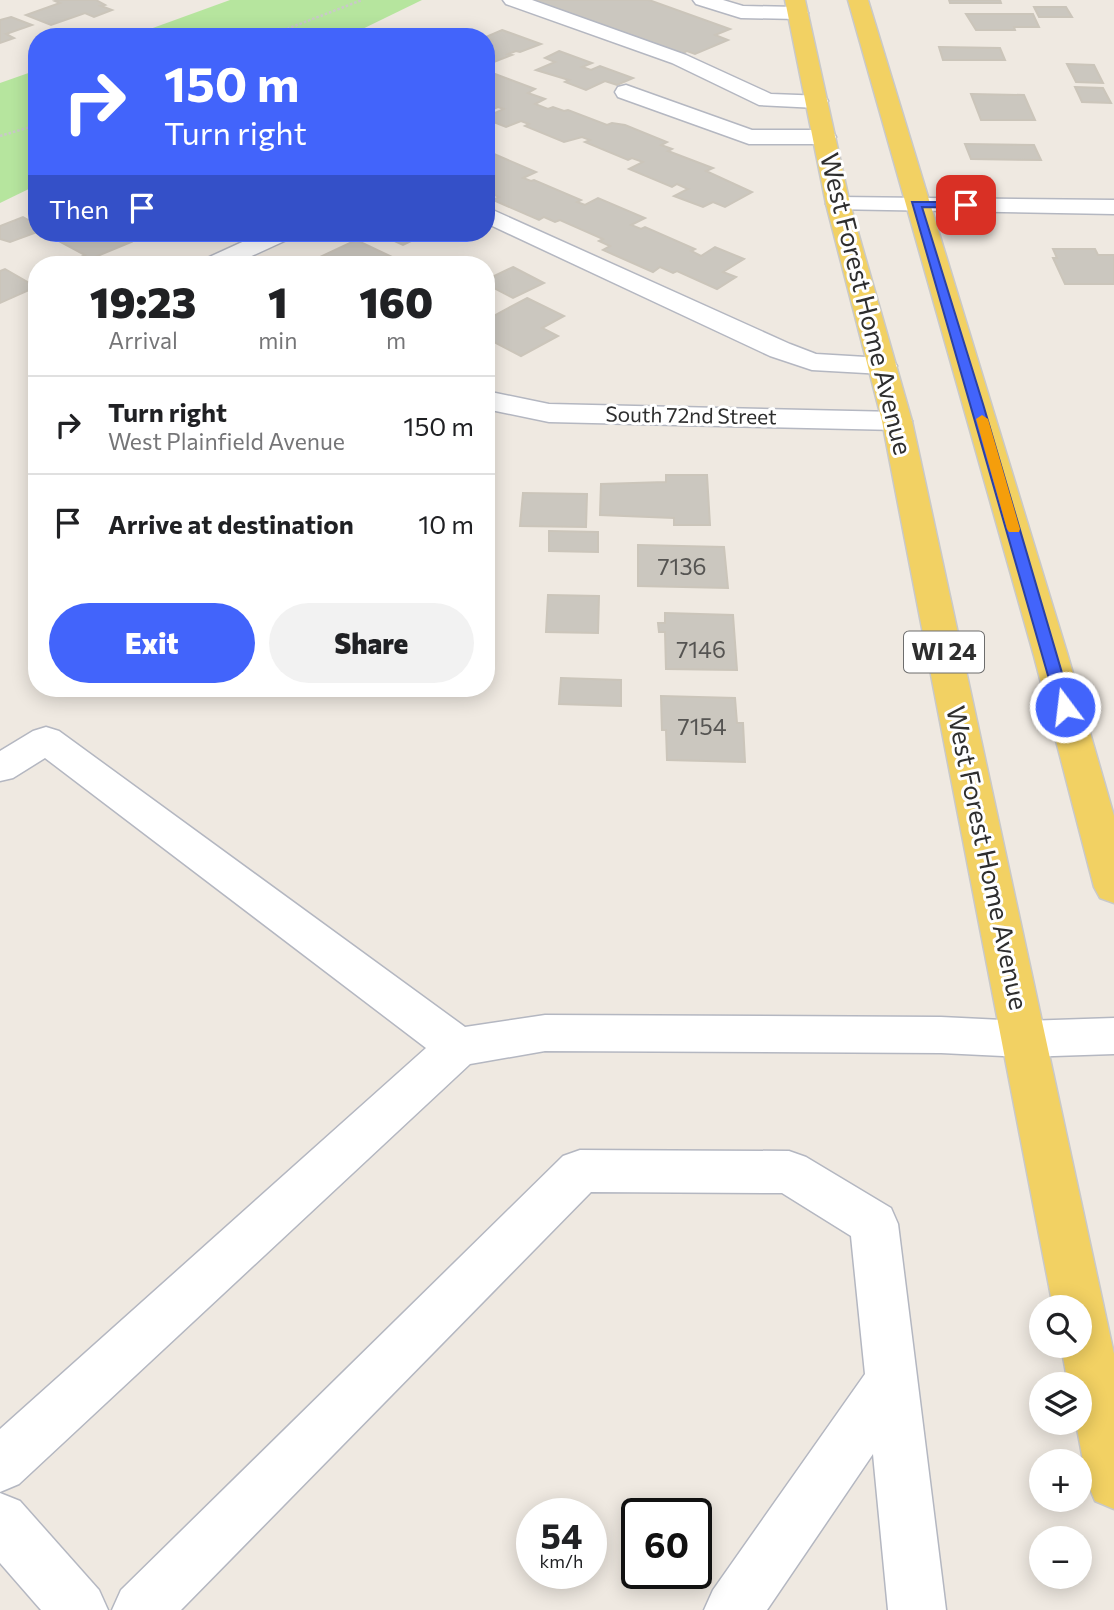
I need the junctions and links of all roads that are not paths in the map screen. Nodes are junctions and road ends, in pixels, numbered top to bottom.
1 (513, 0) edge
2 (703, 0) edge
3 (859, 0) edge
4 (796, 6) edge
5 (626, 92) dead end
6 (817, 101) junction
7 (825, 137) junction
8 (838, 204) junction
9 (916, 204) junction
10 (1114, 207) edge
11 (495, 218) edge
12 (262, 242) edge
13 (232, 256) edge
14 (883, 366) junction
15 (495, 402) edge
16 (897, 421) junction
17 (0, 768) edge
18 (1114, 887) edge
19 (1114, 1037) edge
20 (1024, 1039) junction
21 (458, 1047) junction
22 (1077, 1295) edge
23 (1089, 1358) edge
24 (891, 1381) junction
25 (0, 1465) edge
26 (1114, 1482) edge
27 (0, 1521) edge
28 (79, 1610) edge
29 (141, 1610) edge
30 (733, 1610) edge
31 (917, 1610) edge

1 - 6 street
2 - 4 street
3 - 9 main road
4 - 6 main road, West Forest Home Avenue / WI 24
5 - 7 street
6 - 7 main road, West Forest Home Avenue / WI 24
7 - 8 main road, West Forest Home Avenue / WI 24
8 - 9 street
8 - 14 main road, West Forest Home Avenue / WI 24
9 - 10 street
9 - 18 main road
11 - 14 street
12 - 13 street
14 - 16 main road, West Forest Home Avenue / WI 24
15 - 16 street, South 72nd Street
16 - 20 main road, West Forest Home Avenue / WI 24
17 - 21 street
19 - 20 street
20 - 21 street
20 - 22 main road, West Forest Home Avenue / WI 24
21 - 25 street
23 - 26 main road
24 - 29 street
24 - 30 street
24 - 31 street
27 - 28 street

